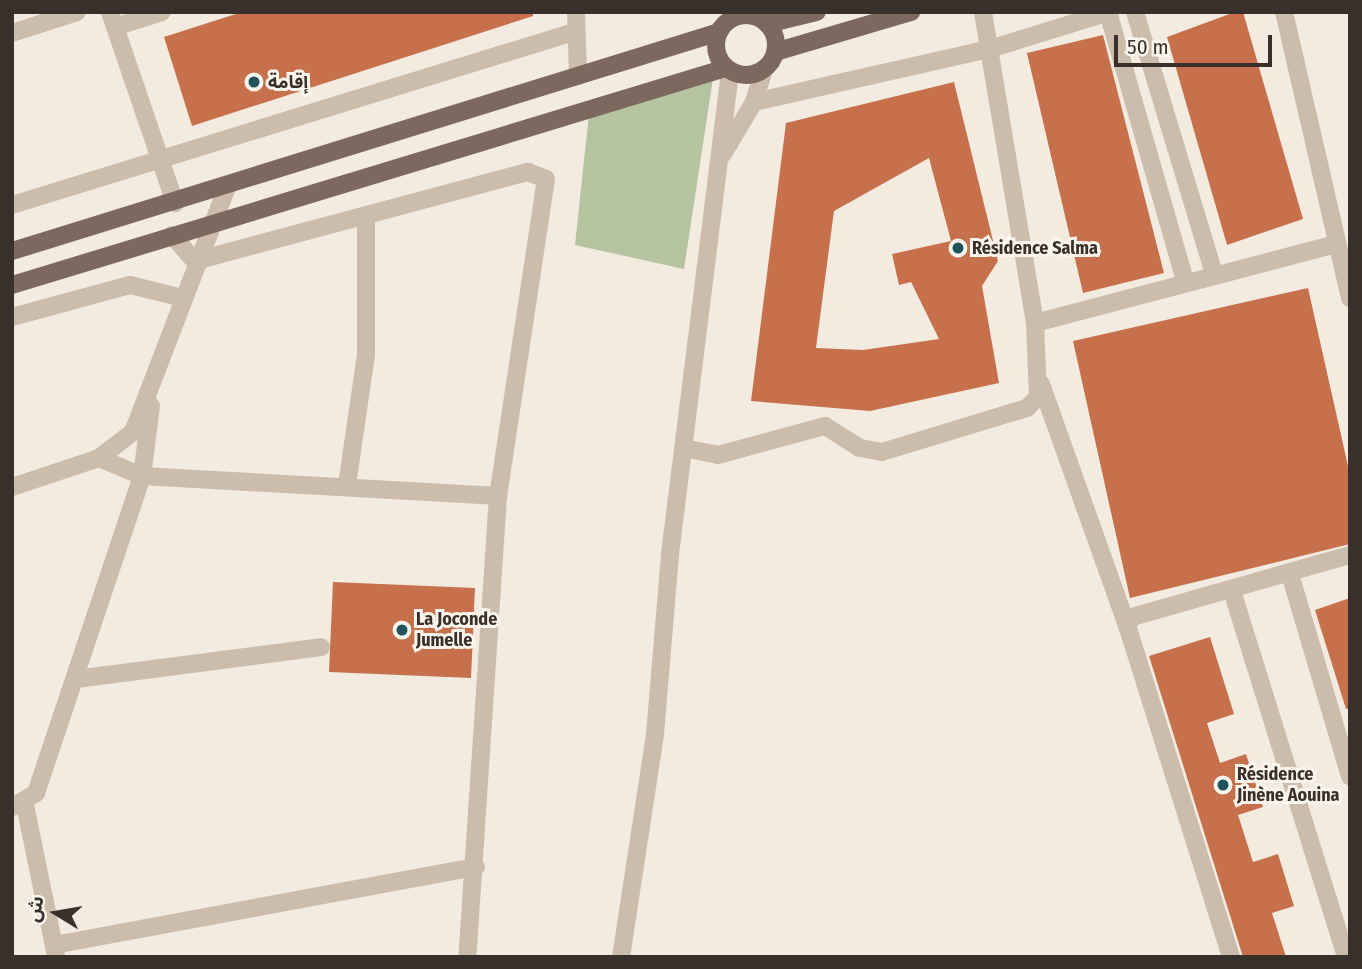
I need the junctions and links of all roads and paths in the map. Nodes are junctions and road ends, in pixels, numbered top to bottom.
1 (78, 12) edge
2 (162, 12) edge
3 (576, 12) edge
4 (817, 12) edge
5 (911, 12) edge
6 (983, 12) edge
7 (1108, 12) edge
8 (1135, 12) edge
9 (1284, 12) edge
10 (741, 14) edge
11 (113, 20) edge
12 (767, 24) junction
13 (574, 32) junction
14 (719, 32) junction
15 (12, 33) edge
16 (990, 49) junction
17 (775, 52) junction
18 (764, 69) junction
19 (728, 70) junction
20 (578, 76) junction
21 (754, 102) junction
22 (721, 157) junction
23 (162, 163) junction
24 (228, 185) junction
25 (174, 203) junction
26 (12, 205) edge
27 (366, 218) junction
28 (218, 220) junction
29 (172, 235) junction
30 (1337, 244) junction
31 (12, 251) edge
32 (195, 261) junction
33 (1214, 273) junction
34 (1185, 281) junction
35 (12, 285) edge
36 (183, 298) junction
37 (1350, 298) edge
38 (12, 317) edge
39 (1035, 323) junction
40 (1041, 384) junction
41 (153, 386) junction
42 (683, 448) junction
43 (99, 458) junction
44 (142, 475) junction
45 (347, 485) junction
46 (12, 487) edge
47 (498, 496) junction
48 (1350, 555) edge
49 (1290, 574) junction
50 (1233, 594) junction
51 (1127, 626) junction
52 (321, 648) dead end
53 (76, 679) junction
54 (1350, 776) edge
55 (19, 806) edge
56 (476, 867) junction
57 (55, 951) edge
58 (467, 957) edge
59 (621, 957) edge
60 (1231, 957) edge
61 (1346, 957) edge

1 - 15 street
2 - 11 street
3 - 13 street
4 - 12 main road
5 - 17 main road
6 - 16 street
7 - 16 street
7 - 34 street
8 - 33 street
9 - 30 street
10 - 12 main road
10 - 14 main road
11 - 23 street
12 - 17 main road
13 - 20 street
13 - 23 street
14 - 19 main road
14 - 20 main road
16 - 21 street
16 - 39 street
17 - 18 main road
18 - 19 main road
18 - 21 street
19 - 22 street
19 - 28 main road
20 - 24 main road
21 - 22 street
22 - 42 street
23 - 25 street
23 - 26 street
24 - 25 main road
24 - 28 street
25 - 31 main road
27 - 32 street
27 - 45 street
27 - 47 street
28 - 29 main road
28 - 32 street
29 - 32 street
29 - 35 main road
30 - 33 street
30 - 37 street
32 - 36 street
33 - 34 street
34 - 39 street
36 - 38 street
36 - 41 street
39 - 40 street
40 - 42 street
40 - 51 street
41 - 43 street
41 - 44 street
42 - 59 street
43 - 44 street
43 - 46 street
44 - 45 street
44 - 53 street
45 - 47 street
47 - 56 street
48 - 49 street
49 - 50 street
49 - 54 street
50 - 51 street
50 - 61 street
51 - 60 street
52 - 53 street
53 - 55 street
55 - 57 street
56 - 57 street
56 - 58 street

